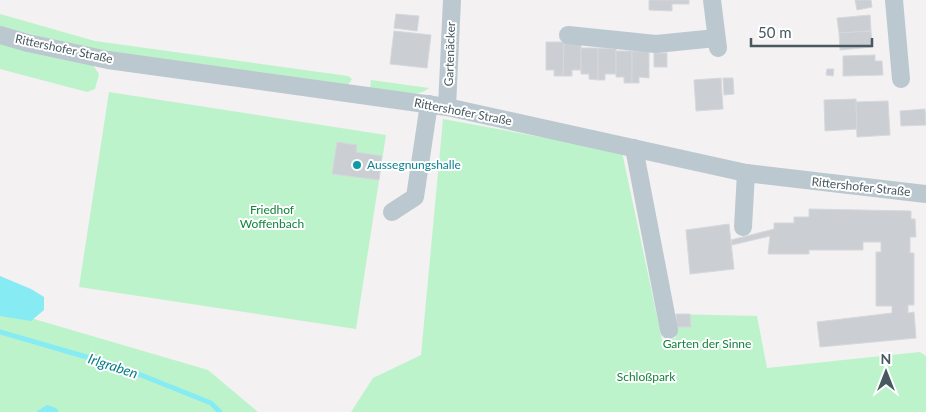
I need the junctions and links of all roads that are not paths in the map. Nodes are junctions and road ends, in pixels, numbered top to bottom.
1 (452, 0) edge
2 (712, 0) edge
3 (894, 0) edge
4 (0, 35) edge
5 (568, 35) dead end
6 (901, 79) dead end
7 (430, 104) junction
8 (447, 107) junction
9 (634, 148) junction
10 (746, 173) junction
11 (926, 194) edge
12 (392, 212) dead end
13 (743, 227) dead end
14 (669, 330) dead end

1 - 8 street, Gartenäcker
2 - 5 street
3 - 6 street
4 - 7 street, Rittershofer Straße
7 - 8 street, Rittershofer Straße
7 - 12 street
8 - 9 street, Rittershofer Straße
9 - 10 street, Rittershofer Straße
9 - 14 street
10 - 11 street, Rittershofer Straße
10 - 13 street

